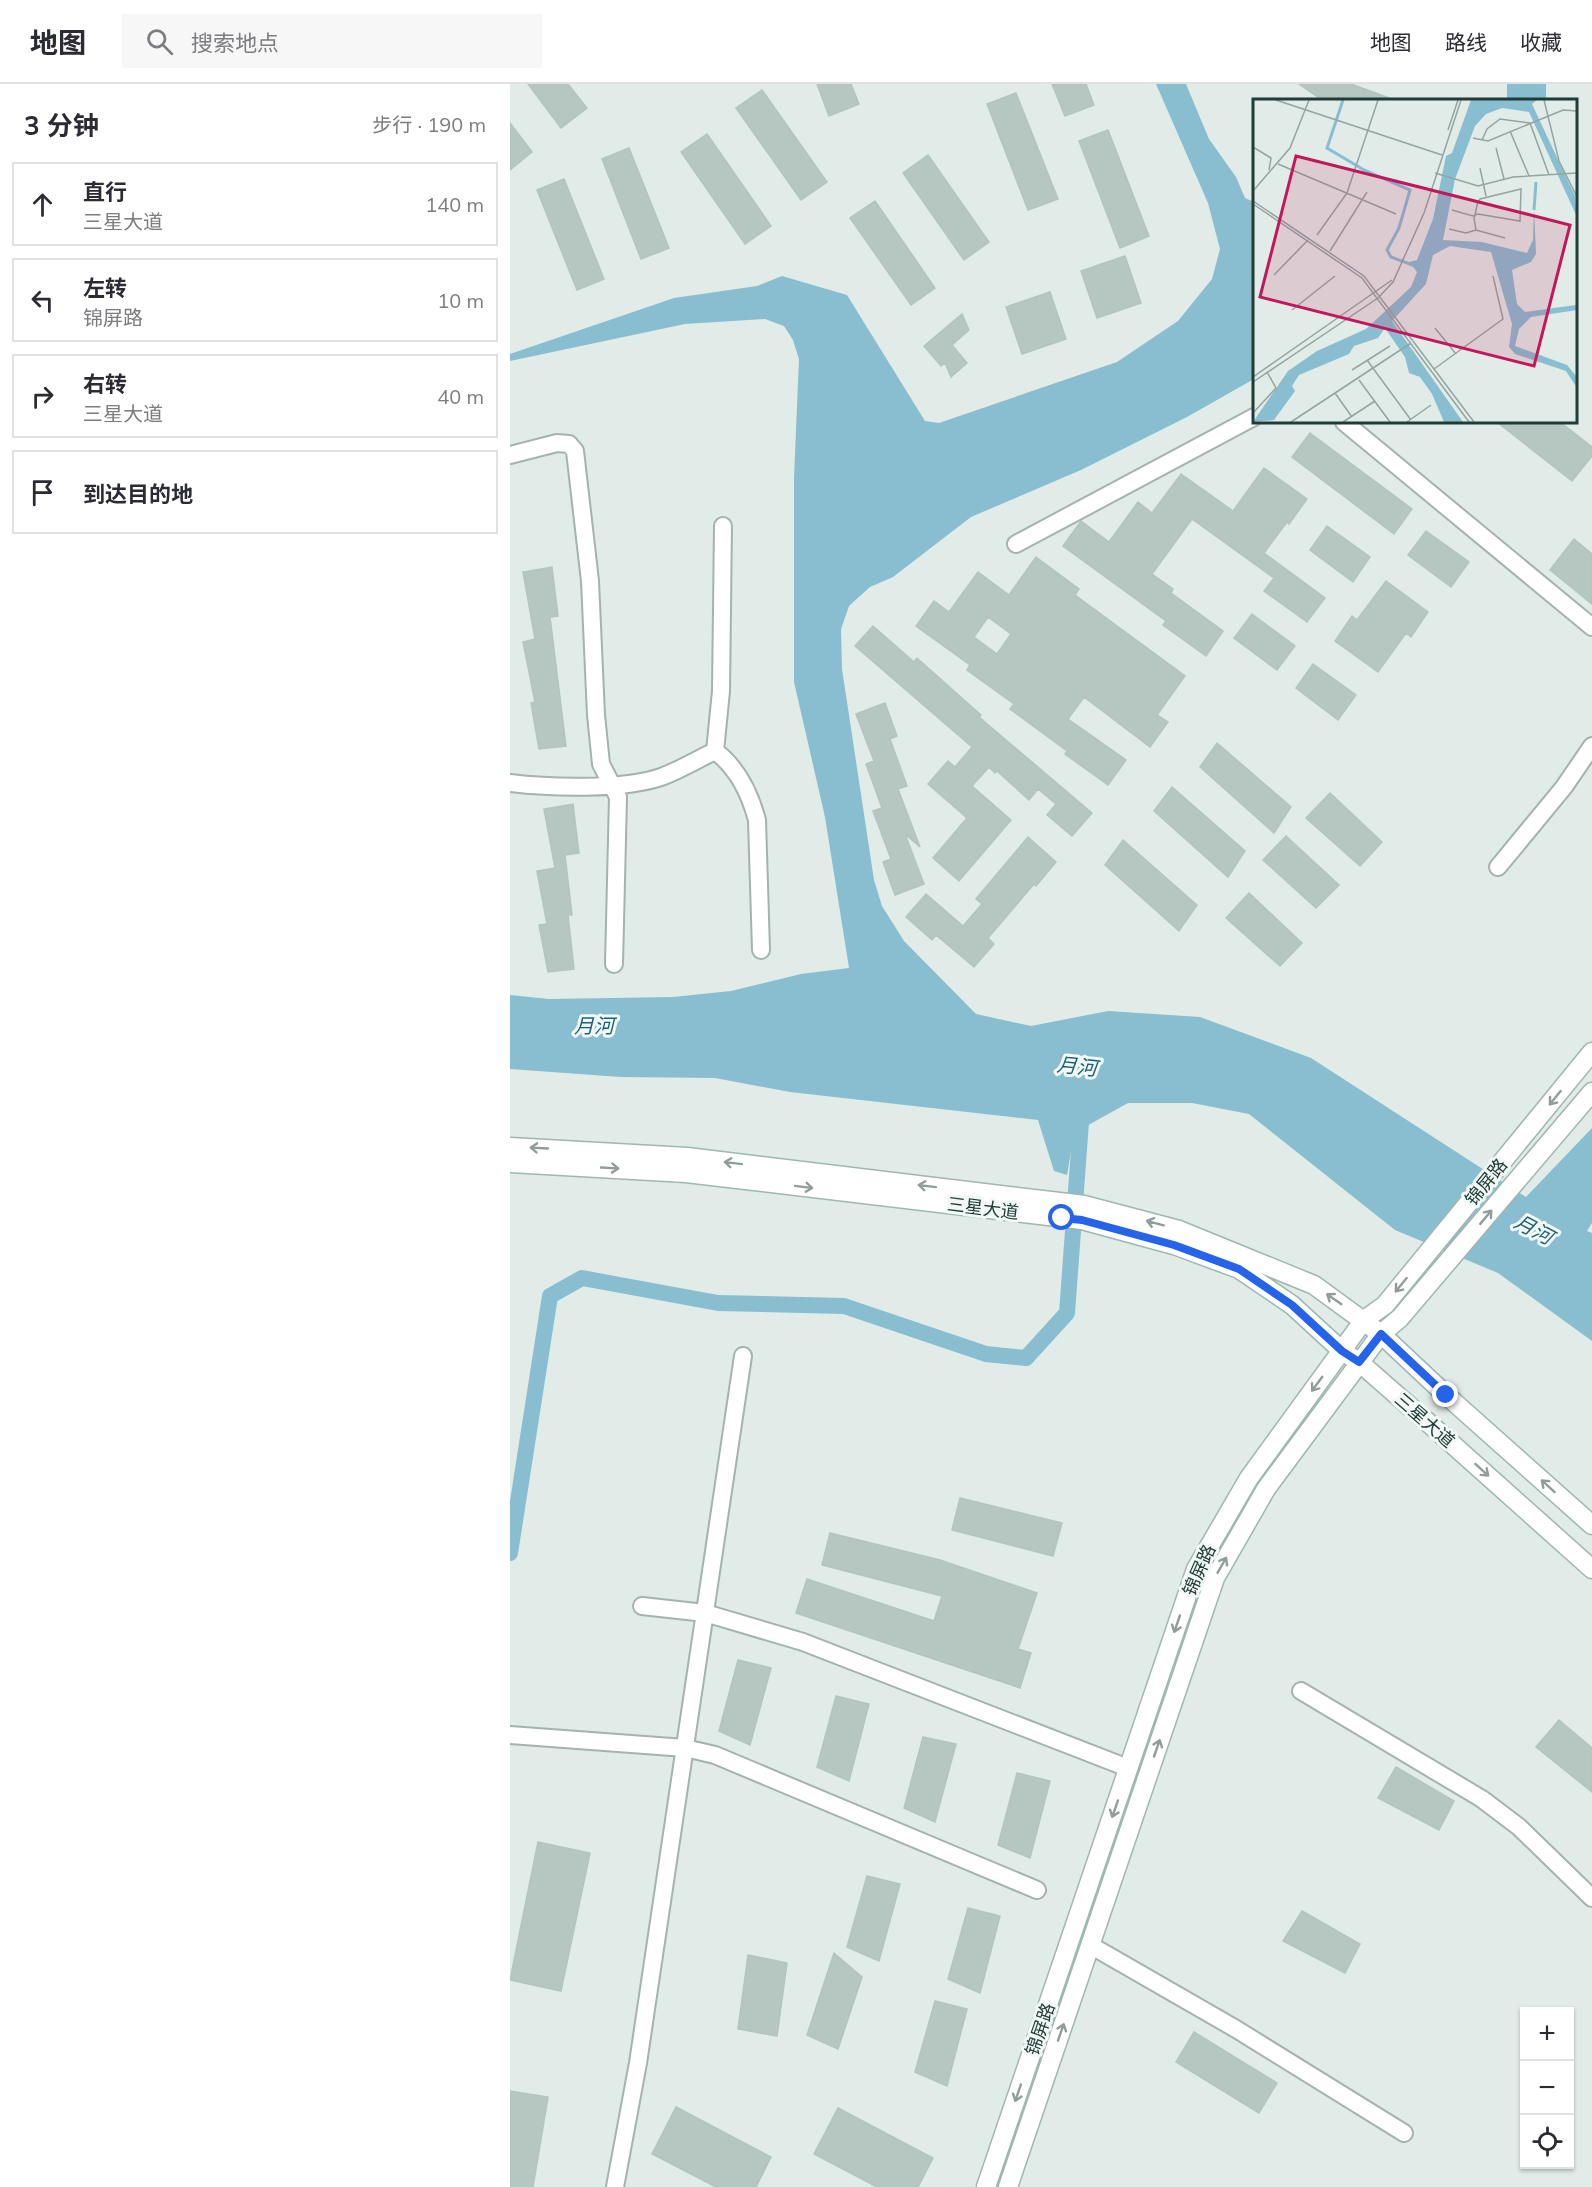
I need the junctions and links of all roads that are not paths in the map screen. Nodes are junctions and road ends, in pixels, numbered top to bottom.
1 (1253, 418) edge
2 (1345, 423) edge
3 (510, 455) edge
4 (723, 526) dead end
5 (1016, 544) dead end
6 (1592, 627) edge
7 (1592, 746) edge
8 (715, 751) junction
9 (510, 783) edge
10 (612, 785) junction
11 (1498, 867) dead end
12 (761, 950) dead end
13 (615, 964) dead end
14 (1592, 1053) edge
15 (1592, 1092) edge
16 (510, 1147) edge
17 (510, 1162) edge
18 (1065, 1210) junction
19 (1088, 1214) junction
20 (1364, 1320) junction
21 (1381, 1334) junction
22 (1342, 1351) junction
23 (743, 1356) dead end
24 (1359, 1362) junction
25 (1592, 1525) edge
26 (1592, 1569) edge
27 (642, 1605) dead end
28 (705, 1613) junction
29 (1302, 1691) dead end
30 (510, 1735) edge
31 (685, 1748) junction
32 (1128, 1768) junction
33 (1037, 1890) dead end
34 (1592, 1898) edge
35 (1090, 1945) junction
36 (1404, 2133) dead end
37 (615, 2187) edge
38 (986, 2187) edge
39 (1008, 2187) edge

1 - 5 street
2 - 6 street
3 - 10 street
4 - 8 street
7 - 11 street
8 - 10 street
8 - 12 street
9 - 10 street
10 - 13 street
14 -> 20 street, 锦屏路
21 -> 15 street, 锦屏路
18 -> 16 street, 三星大道
17 -> 18 street, 三星大道
18 - 19 street, 三星大道
20 -> 19 street, 三星大道
19 - 22 street, 三星大道
20 - 21 street, 三星大道
20 - 22 street, 锦屏路
21 - 24 street, 锦屏路
25 -> 21 street, 三星大道
22 - 24 street, 三星大道
22 -> 32 street, 锦屏路
23 - 28 street
24 -> 26 street, 三星大道
35 -> 24 street, 锦屏路
27 - 28 street
28 - 31 street
28 - 32 street
29 - 34 street
30 - 31 street
31 - 33 street
31 - 37 street
32 -> 38 street, 锦屏路
35 - 36 street
39 -> 35 street, 锦屏路

